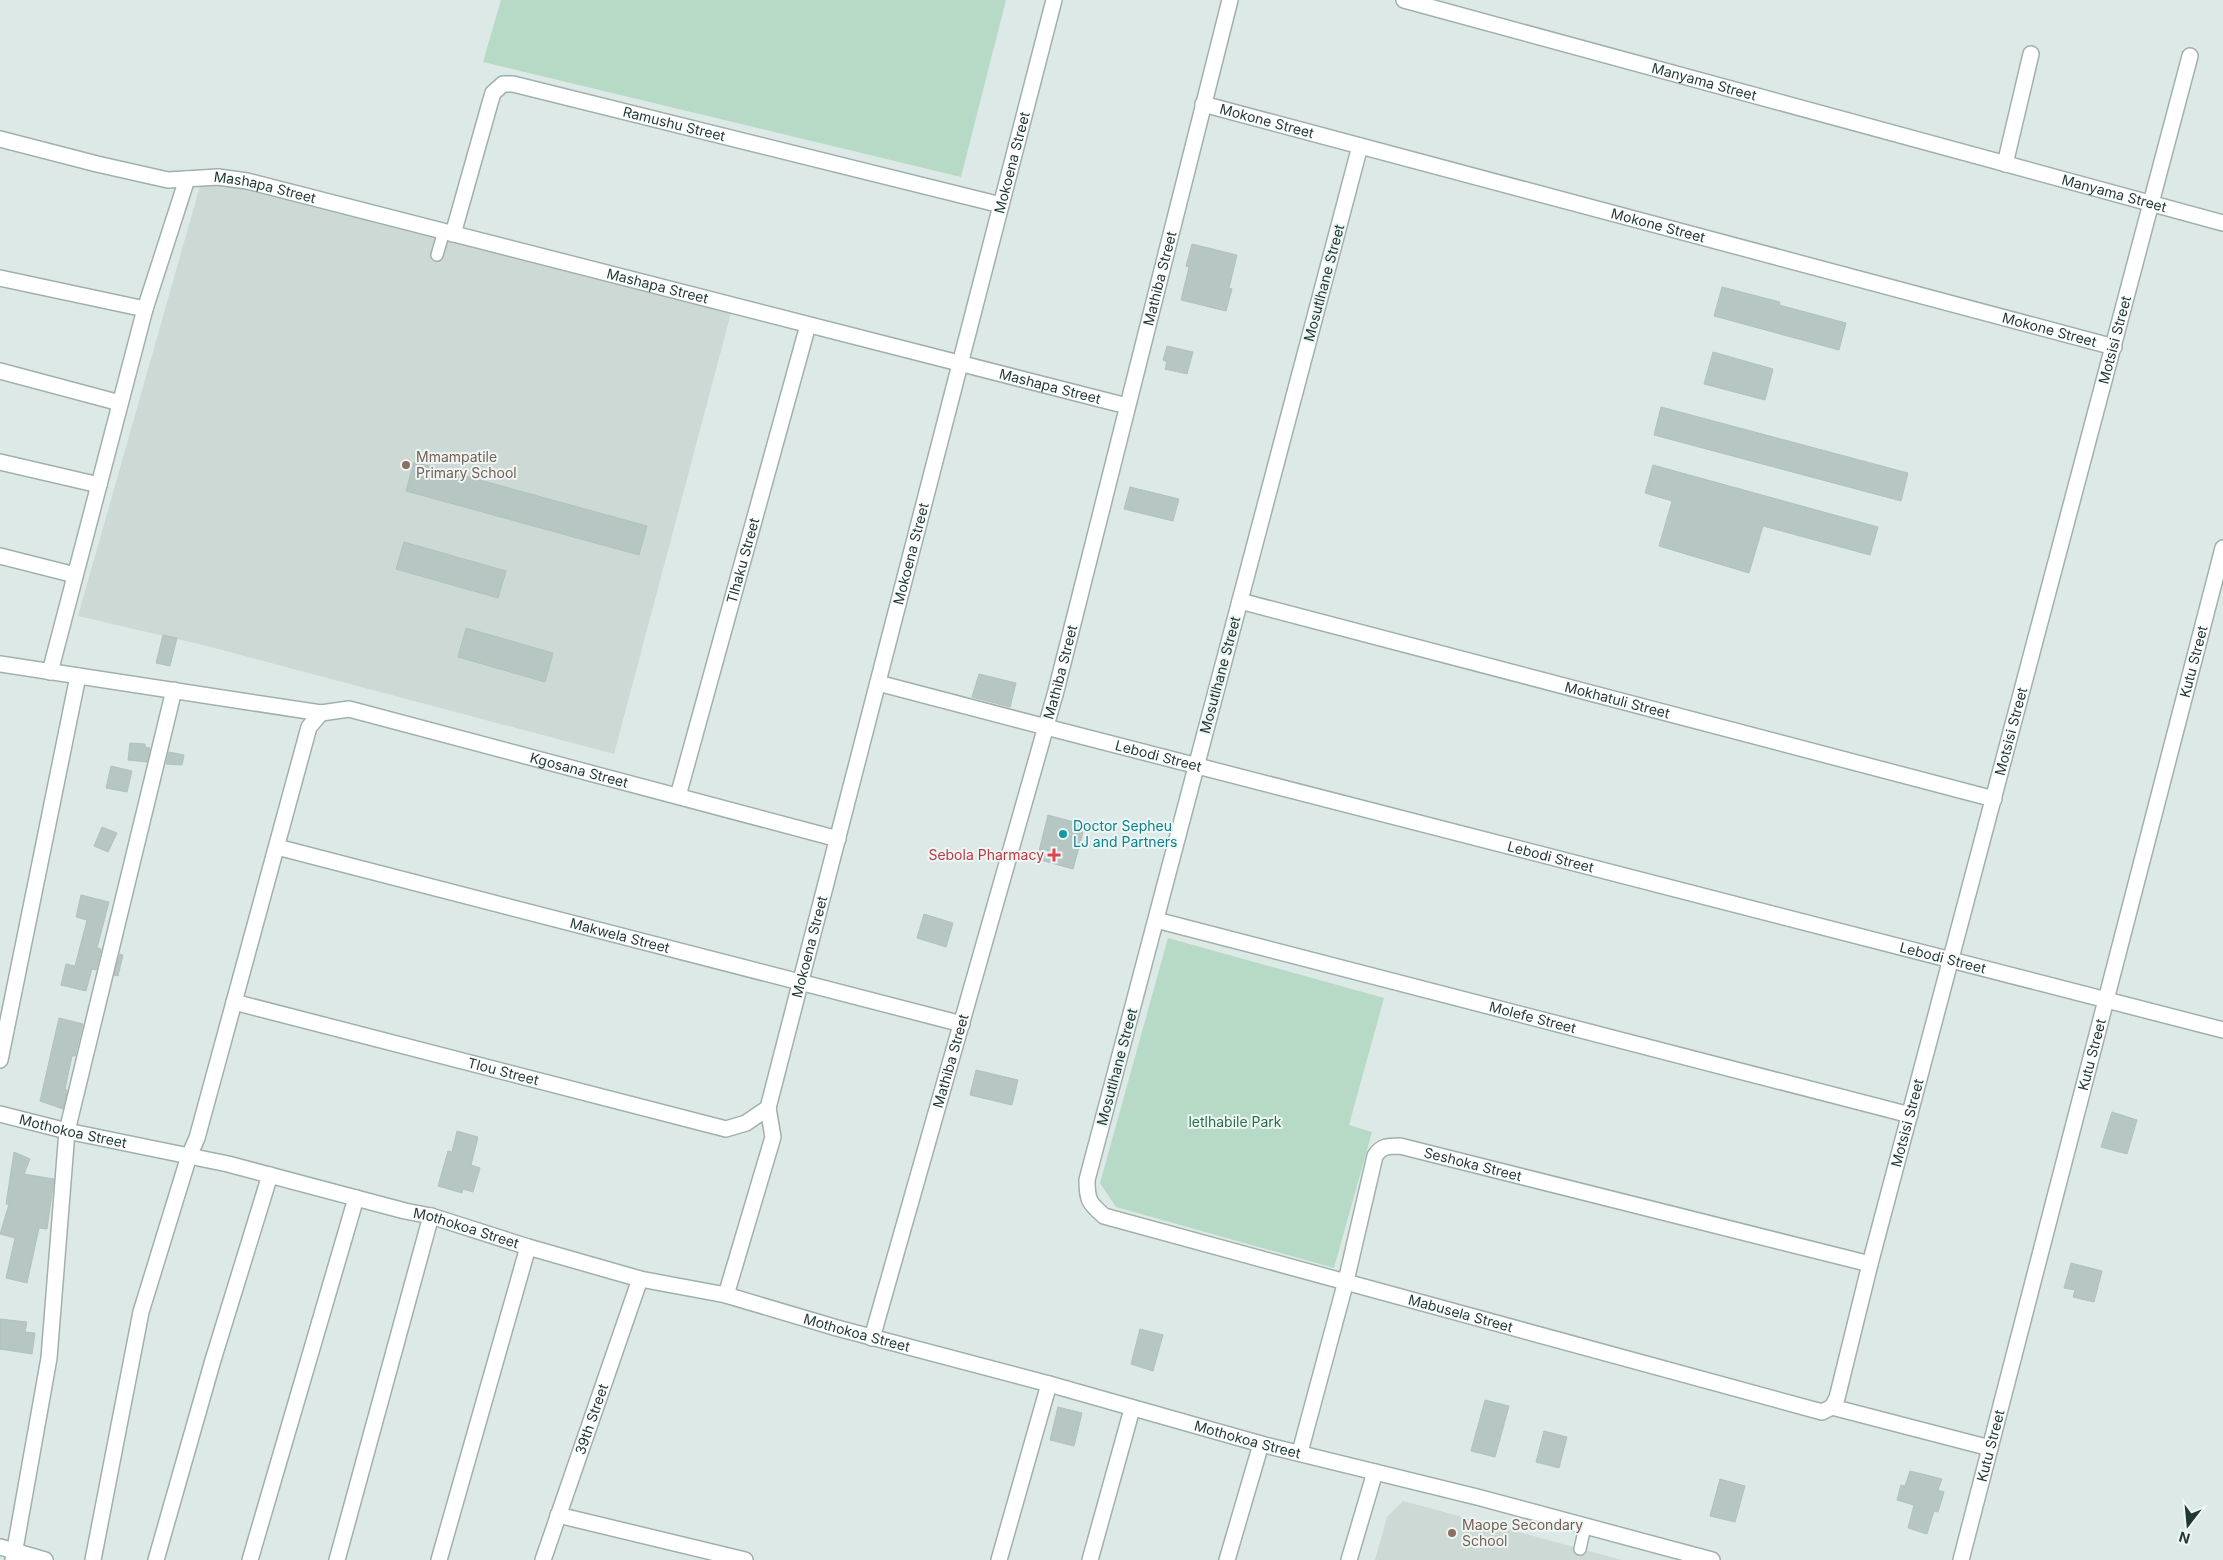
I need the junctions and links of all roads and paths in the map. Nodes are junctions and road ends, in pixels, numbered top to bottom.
1 (1054, 0) edge
2 (1230, 0) edge
3 (1404, 0) edge
4 (2031, 54) dead end
5 (2190, 56) dead end
6 (1203, 104) junction
7 (0, 139) edge
8 (1360, 146) junction
9 (2005, 164) junction
10 (187, 179) junction
11 (2152, 203) junction
12 (1001, 205) junction
13 (2223, 223) edge
14 (449, 233) junction
15 (437, 255) dead end
16 (0, 278) edge
17 (145, 308) junction
18 (808, 325) junction
19 (2114, 347) junction
20 (960, 364) junction
21 (0, 371) edge
22 (120, 403) junction
23 (1127, 406) junction
24 (0, 462) edge
25 (99, 485) junction
26 (2223, 548) edge
27 (0, 556) edge
28 (75, 575) junction
29 (1240, 601) junction
30 (0, 664) edge
31 (50, 672) junction
32 (78, 676) junction
33 (878, 683) junction
34 (174, 690) junction
35 (321, 713) junction
36 (1046, 727) junction
37 (1196, 766) junction
38 (678, 796) junction
39 (1994, 799) junction
40 (838, 839) junction
41 (276, 847) junction
42 (1156, 920) junction
43 (1951, 960) junction
44 (801, 983) junction
45 (2106, 1000) junction
46 (234, 1002) junction
47 (962, 1024) junction
48 (3, 1025) edge
49 (2223, 1030) edge
50 (0, 1060) edge
51 (768, 1108) junction
52 (0, 1114) edge
53 (1910, 1115) junction
54 (66, 1131) junction
55 (189, 1156) junction
56 (270, 1175) junction
57 (356, 1198) junction
58 (1091, 1204) joint
59 (431, 1216) junction
60 (528, 1247) junction
61 (1870, 1264) junction
62 (640, 1279) junction
63 (1346, 1281) junction
64 (726, 1294) junction
65 (872, 1338) junction
66 (1049, 1384) junction
67 (1832, 1407) junction
68 (1132, 1409) junction
69 (1261, 1444) junction
70 (1990, 1448) junction
71 (1300, 1452) junction
72 (1375, 1472) junction
73 (558, 1515) junction
74 (1585, 1527) junction
75 (1580, 1549) dead end
76 (9, 1553) edge
77 (46, 1560) edge
78 (93, 1560) edge
79 (156, 1560) edge
80 (250, 1560) edge
81 (337, 1560) edge
82 (439, 1560) edge
83 (543, 1560) edge
84 (745, 1560) edge
85 (999, 1560) edge
86 (1090, 1560) edge
87 (1227, 1560) edge
88 (1349, 1560) edge
89 (1712, 1560) edge
90 (1962, 1560) edge

1 - 12 street, Mokoena Street
2 - 6 street, Mathiba Street
3 - 9 street, Manyama Street
4 - 9 street
5 - 11 street, Motsisi Street
6 - 8 street, Mokone Street
6 - 23 street, Mathiba Street
7 - 10 street, Mashapa Street
8 - 19 street, Mokone Street
8 - 29 street, Mosutlhane Street
9 - 11 street, Manyama Street
10 - 14 street, Mashapa Street
10 - 17 street
11 - 13 street, Manyama Street
11 - 19 street, Motsisi Street
12 - 14 street, Ramushu Street
12 - 20 street, Mokoena Street
14 - 15 lane
14 - 18 street, Mashapa Street
16 - 17 street
17 - 22 street
18 - 20 street, Mashapa Street
18 - 38 street, Tlhaku Street
19 - 39 street, Motsisi Street
20 - 23 street, Mashapa Street
20 - 33 street, Mokoena Street
21 - 22 street
22 - 25 street
23 - 36 street, Mathiba Street
24 - 25 street
25 - 28 street
26 - 45 street, Kutu Street
27 - 28 street
28 - 31 street
29 - 37 street, Mosutlhane Street
29 - 39 street, Mokhatuli Street
30 - 31 street, Kgosana Street
31 - 32 street, Kgosana Street
32 - 34 street, Kgosana Street
32 - 48 street
33 - 36 street, Lebodi Street
33 - 40 street, Mokoena Street
34 - 35 street, Kgosana Street
34 - 54 street
35 - 38 street, Kgosana Street
35 - 41 street
36 - 37 street, Lebodi Street
36 - 47 street, Mathiba Street
37 - 42 street, Mosutlhane Street
37 - 43 street, Lebodi Street
38 - 40 street, Kgosana Street
39 - 43 street, Motsisi Street
40 - 44 street, Mokoena Street
41 - 44 street, Makwela Street
41 - 46 street
42 - 53 street, Molefe Street
42 - 58 street, Mosutlhane Street
43 - 45 street, Lebodi Street
43 - 53 street, Motsisi Street
44 - 47 street, Makwela Street
44 - 51 street, Mokoena Street
45 - 49 street, Lebodi Street
45 - 70 street, Kutu Street
46 - 51 street, Tlou Street
46 - 55 street
47 - 65 street, Mathiba Street
48 - 50 street
51 - 64 street
52 - 54 street, Mothokoa Street
53 - 61 street, Motsisi Street
54 - 55 street, Mothokoa Street
54 - 76 street
55 - 56 street, Mothokoa Street
55 - 78 street
56 - 57 street, Mothokoa Street
56 - 79 street
57 - 59 street, Mothokoa Street
57 - 80 street
58 - 63 street, Mabusela Street
59 - 60 street, Mothokoa Street
59 - 81 street
60 - 62 street, Mothokoa Street
60 - 82 street
61 - 63 street, Seshoka Street
61 - 67 street, Motsisi Street
62 - 64 street, Mothokoa Street
62 - 73 street, 39th Street
63 - 67 street, Mabusela Street
63 - 71 street, Seshoka Street
64 - 65 street, Mothokoa Street
65 - 66 street, Mothokoa Street
66 - 68 street, Mothokoa Street
66 - 85 street
67 - 70 street
68 - 69 street, Mothokoa Street
68 - 86 street
69 - 71 street, Mothokoa Street
69 - 87 street
70 - 90 street, Kutu Street
71 - 72 street, Mothokoa Street
72 - 74 street, Mothokoa Street
72 - 88 street
73 - 83 street, 39th Street
73 - 84 street
74 - 75 lane
74 - 89 street, Mothokoa Street
76 - 77 street

